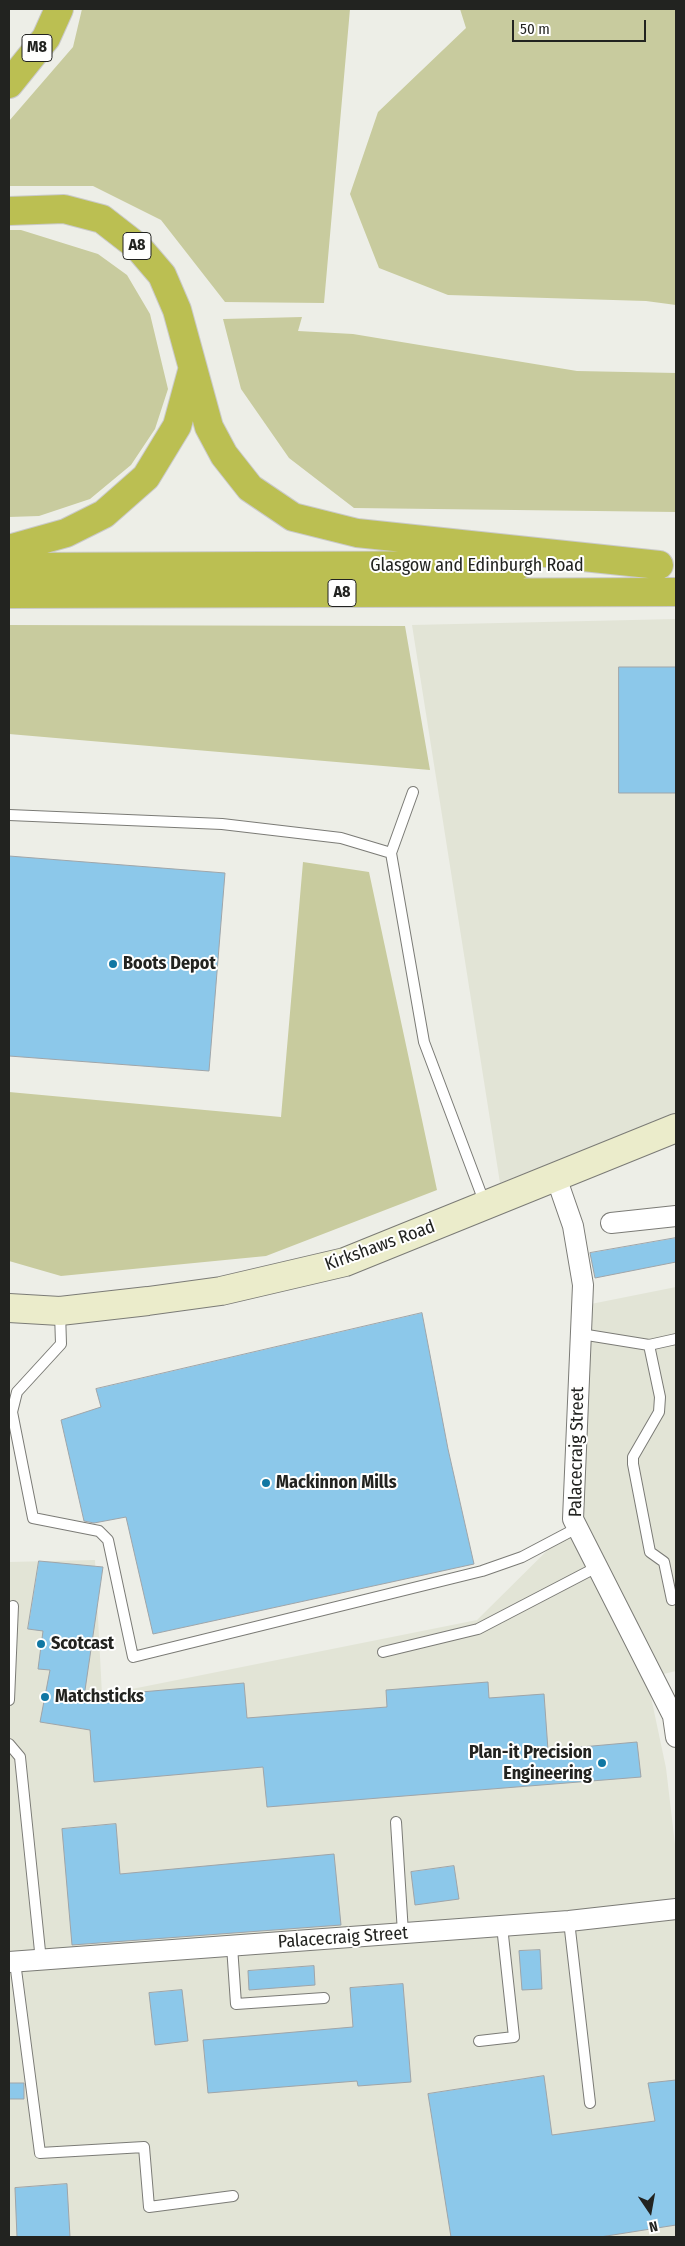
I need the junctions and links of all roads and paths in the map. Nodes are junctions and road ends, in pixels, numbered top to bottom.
1 (59, 9) edge
2 (9, 84) edge
3 (9, 211) edge
4 (192, 371) junction
5 (9, 549) edge
6 (668, 565) edge
7 (9, 567) edge
8 (676, 592) edge
9 (9, 594) edge
10 (414, 792) dead end
11 (9, 815) edge
12 (391, 853) junction
13 (676, 1128) edge
14 (556, 1177) junction
15 (485, 1205) junction
16 (676, 1216) edge
17 (611, 1223) dead end
18 (9, 1308) edge
19 (60, 1310) junction
20 (581, 1334) junction
21 (676, 1339) edge
22 (649, 1344) junction
23 (577, 1528) junction
24 (597, 1568) junction
25 (672, 1600) dead end
26 (13, 1606) dead end
27 (383, 1652) dead end
28 (9, 1700) edge
29 (676, 1737) edge
30 (9, 1743) edge
31 (396, 1822) dead end
32 (676, 1910) edge
33 (569, 1921) junction
34 (502, 1926) junction
35 (403, 1933) junction
36 (232, 1946) junction
37 (41, 1961) junction
38 (12, 1962) edge
39 (324, 1998) dead end
40 (479, 2040) dead end
41 (590, 2103) dead end
42 (233, 2196) dead end

1 - 2 highway, M8
3 - 4 highway, A8
4 - 5 highway, A8
4 - 6 highway, A8
6 - 7 highway, Glasgow and Edinburgh Road / A8
8 - 9 highway, Glasgow and Edinburgh Road / A8
10 - 12 lane
11 - 12 lane
12 - 15 lane
13 - 14 street, Kirkshaws Road
14 - 15 street, Kirkshaws Road
14 - 20 street, Palacecraig Street
15 - 19 street, Kirkshaws Road
16 - 17 street
18 - 19 street, Kirkshaws Road
19 - 23 lane
20 - 22 lane
20 - 23 street, Palacecraig Street
21 - 22 lane
22 - 25 lane
23 - 24 street, Palacecraig Street
24 - 27 lane
24 - 29 street, Palacecraig Street
26 - 28 lane
30 - 37 lane
31 - 35 lane
32 - 33 street, Palacecraig Street
33 - 34 street, Palacecraig Street
33 - 41 lane
34 - 35 street, Palacecraig Street
34 - 40 lane
35 - 36 street, Palacecraig Street
36 - 37 street, Palacecraig Street
36 - 39 lane
37 - 38 street, Palacecraig Street
38 - 42 lane

